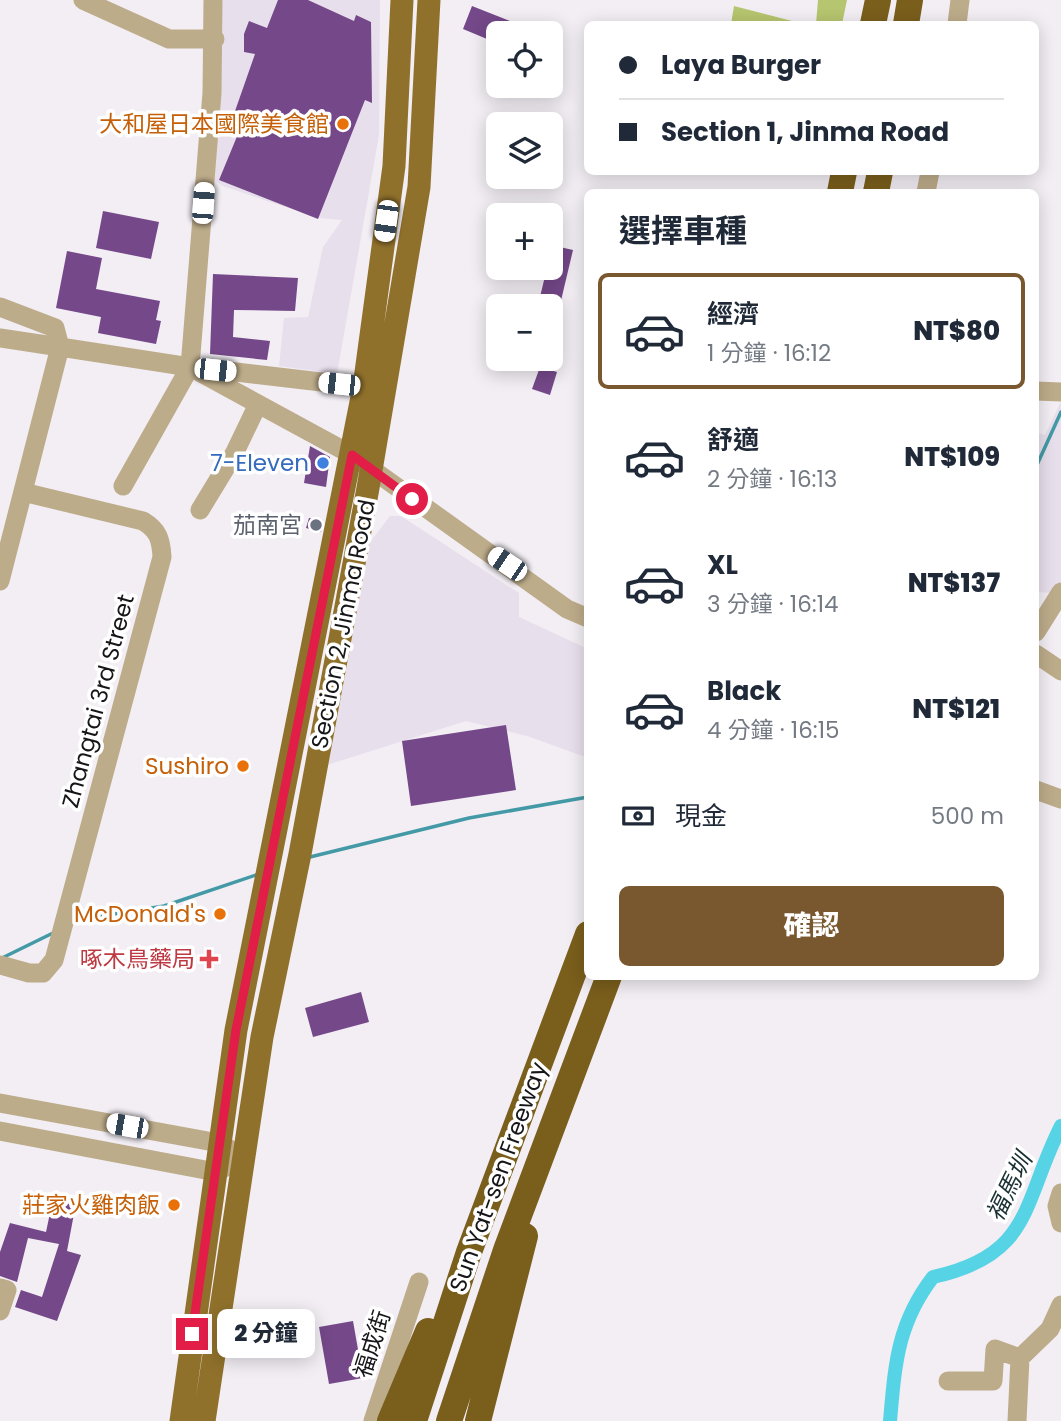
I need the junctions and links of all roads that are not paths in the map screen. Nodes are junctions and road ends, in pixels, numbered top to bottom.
1 (83, 0) edge
2 (213, 0) edge
3 (402, 0) edge
4 (429, 0) edge
5 (877, 0) edge
6 (910, 0) edge
7 (960, 0) edge
8 (874, 21) edge
9 (906, 21) edge
10 (957, 21) edge
11 (215, 39) junction
12 (0, 307) edge
13 (58, 337) junction
14 (0, 338) edge
15 (190, 367) junction
16 (364, 387) junction
17 (1039, 391) edge
18 (1060, 392) edge
19 (258, 404) junction
20 (352, 455) junction
21 (372, 469) junction
22 (123, 486) dead end
23 (23, 492) junction
24 (200, 510) dead end
25 (0, 581) edge
26 (1061, 592) edge
27 (584, 616) edge
28 (1039, 627) edge
29 (1039, 656) edge
30 (1061, 671) edge
31 (1039, 791) edge
32 (1061, 799) edge
33 (584, 945) edge
34 (0, 965) edge
35 (607, 980) edge
36 (0, 1103) edge
37 (0, 1131) edge
38 (219, 1143) junction
39 (244, 1158) junction
40 (216, 1172) junction
41 (533, 1177) junction
42 (1061, 1194) edge
43 (1061, 1223) edge
44 (469, 1252) junction
45 (419, 1282) dead end
46 (0, 1288) edge
47 (1061, 1305) edge
48 (0, 1311) edge
49 (1020, 1358) junction
50 (948, 1381) dead end
51 (181, 1421) edge
52 (204, 1421) edge
53 (373, 1421) edge
54 (390, 1421) edge
55 (414, 1421) edge
56 (449, 1421) edge
57 (478, 1421) edge
58 (1017, 1421) edge

1 - 11 street
2 - 11 street
3 - 16 main road, Section 2, Jinma Road
4 - 21 main road, Section 2, Jinma Road
5 - 8 highway
6 - 9 highway
7 - 10 street
11 - 15 street
12 - 13 street
13 - 14 street
13 - 15 street
13 - 23 street
15 - 16 street
15 - 19 street
15 - 22 street
16 - 20 main road, Section 2, Jinma Road
17 - 18 street
19 - 20 street
19 - 24 street
20 - 21 street
20 - 38 main road, Section 2, Jinma Road
21 - 27 street
21 - 39 main road, Section 2, Jinma Road
23 - 25 street
23 - 34 street, Zhangtai 3rd Street
26 - 28 street
29 - 30 street
31 - 32 street
33 - 44 highway, Sun Yat-sen Freeway
35 - 41 highway, Sun Yat-sen Freeway
36 - 38 street
37 - 40 street
38 - 39 street
38 - 40 main road, Section 2, Jinma Road
39 - 40 street
39 - 52 main road, Section 2, Jinma Road
40 - 51 main road, Section 2, Jinma Road
41 - 56 highway, Sun Yat-sen Freeway
41 - 57 highway
42 - 43 street
44 - 54 highway
44 - 55 highway, Sun Yat-sen Freeway
45 - 53 street, 福成街
46 - 48 street
47 - 49 street
49 - 50 street
49 - 58 street

